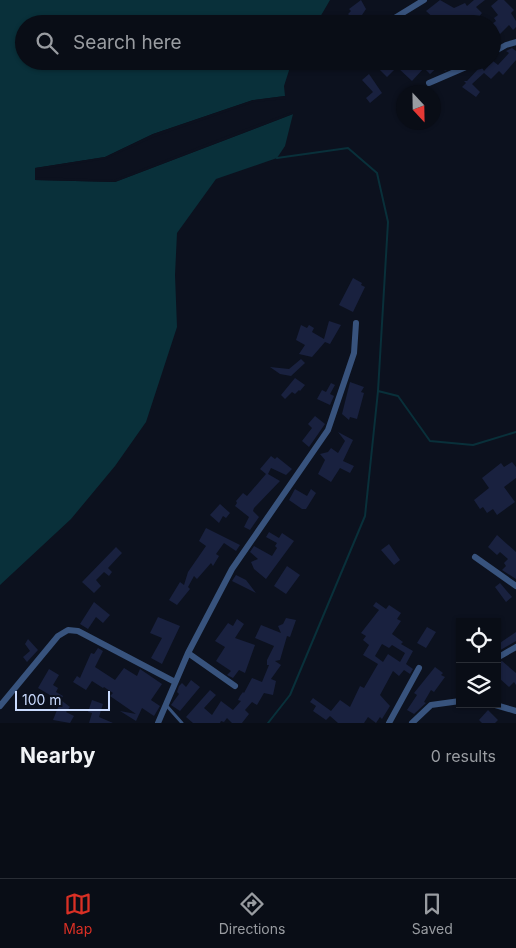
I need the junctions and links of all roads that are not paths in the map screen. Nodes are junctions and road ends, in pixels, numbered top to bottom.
1 (424, 0) edge
2 (400, 15) edge
3 (516, 42) edge
4 (501, 48) edge
5 (459, 70) edge
6 (429, 83) dead end
7 (356, 324) dead end
8 (475, 557) dead end
9 (516, 586) edge
10 (516, 647) edge
11 (188, 653) junction
12 (501, 656) edge
13 (419, 668) dead end
14 (175, 682) junction
15 (235, 686) dead end
16 (456, 702) edge
17 (166, 705) junction
18 (0, 706) edge
19 (501, 707) edge
20 (516, 711) edge
21 (158, 723) edge
22 (182, 723) edge
23 (389, 723) edge
24 (412, 723) edge

1 - 2 street
3 - 4 street
5 - 6 street
7 - 11 street
8 - 9 street
10 - 12 street
11 - 14 street
11 - 15 street
13 - 23 street
14 - 17 street
14 - 18 street
16 - 24 street
17 - 21 street
17 - 22 lane
19 - 20 street

